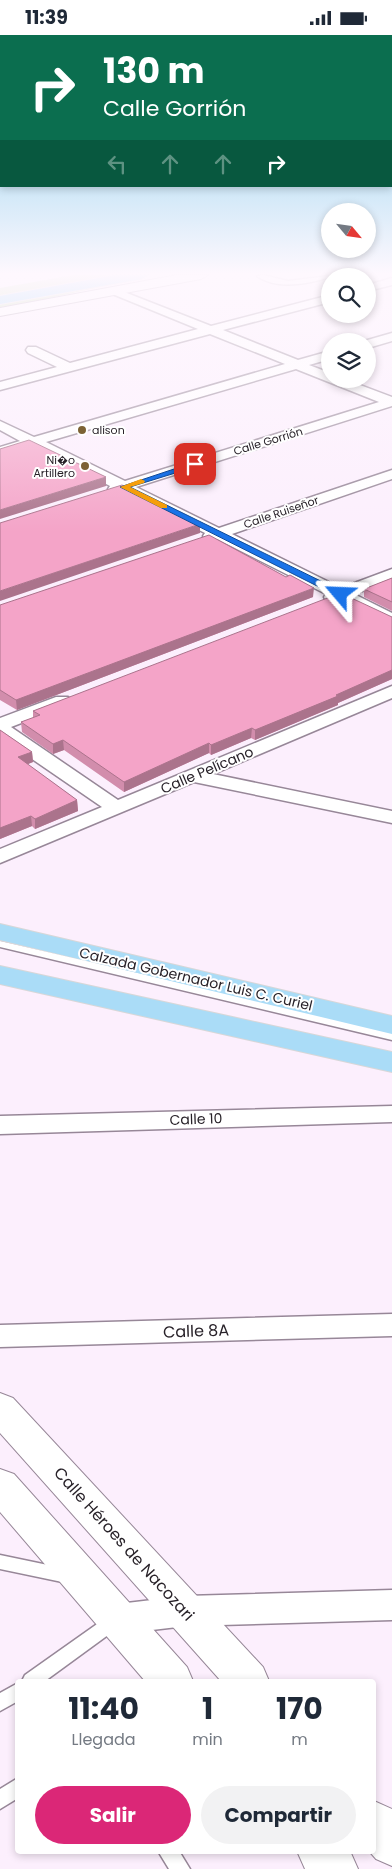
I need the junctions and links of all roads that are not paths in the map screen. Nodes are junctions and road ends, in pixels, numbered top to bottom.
1 (54, 361) edge
2 (97, 361) edge
3 (286, 361) edge
4 (312, 361) edge
5 (297, 365) junction
6 (70, 368) junction
7 (321, 374) edge
8 (0, 387) edge
9 (356, 388) edge
10 (392, 402) edge
11 (0, 425) edge
12 (32, 441) junction
13 (0, 451) edge
14 (392, 474) edge
15 (124, 487) junction
16 (105, 493) edge
17 (218, 534) junction
18 (200, 540) edge
19 (392, 574) edge
20 (340, 594) junction
21 (312, 605) edge
22 (392, 620) edge
23 (392, 691) edge
24 (74, 697) edge
25 (0, 727) edge
26 (194, 776) junction
27 (117, 808) junction
28 (392, 817) edge
29 (21, 849) junction
30 (0, 857) edge
31 (0, 869) edge
32 (0, 932) edge
33 (0, 944) edge
34 (0, 951) edge
35 (0, 975) edge
36 (392, 1025) edge
37 (392, 1036) edge
38 (392, 1043) edge
39 (392, 1062) edge
40 (392, 1114) edge
41 (0, 1125) edge
42 (392, 1325) edge
43 (0, 1336) edge
44 (0, 1408) edge
45 (0, 1485) edge
46 (0, 1562) edge
47 (83, 1579) junction
48 (392, 1605) edge
49 (186, 1611) junction
50 (118, 1619) junction
51 (34, 1679) edge
52 (170, 1679) edge
53 (246, 1679) edge
54 (15, 1693) edge
55 (0, 1703) edge
56 (15, 1789) edge
57 (0, 1800) edge
58 (376, 1825) edge
59 (392, 1843) edge
60 (169, 1854) edge
61 (322, 1854) edge
62 (181, 1869) edge
63 (335, 1869) edge

1 - 6 street
2 - 6 street
3 - 5 street
4 - 5 street
5 - 7 street
5 - 12 street
6 - 8 street
9 - 10 street
10 - 15 street, Calle Gorrión
11 - 12 street
12 - 13 street
12 - 15 street
14 - 17 street, Calle Ruiseñor
15 - 16 street, Calle Gorrión
15 - 17 street
17 - 18 street, Calle Ruiseñor
17 - 20 street
19 - 20 street
20 - 21 street
20 - 22 street
23 - 26 street, Calle Pelícano
24 - 25 street
25 - 27 street
26 - 27 street, Calle Pelícano
26 - 28 street
27 - 29 street, Calle Pelícano
29 - 30 street, Calle Pelícano
29 - 31 street, Calle Pelícano
32 - 36 main road, Calzada Gobernador Luis C. Curiel
33 - 37 lane
34 - 38 lane
35 - 39 main road
40 - 41 street, Calle 10
42 - 43 street, Calle 8A
44 - 49 main road, Calle Héroes de Nacozari
45 - 47 main road
46 - 47 lane
47 - 50 main road
48 - 49 street
49 - 50 street
49 - 53 main road, Calle Héroes de Nacozari
50 - 51 lane
50 - 52 main road
54 - 55 lane
56 - 57 lane
58 - 59 main road
60 - 62 lane
61 - 63 main road

